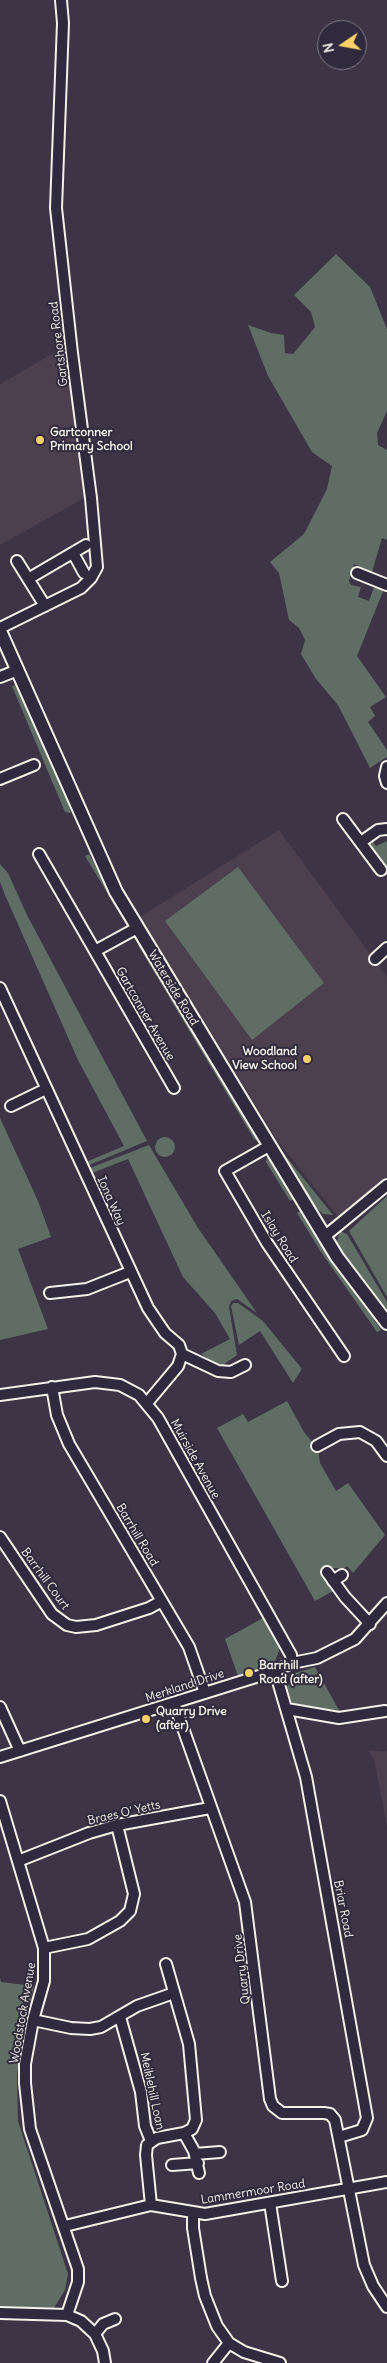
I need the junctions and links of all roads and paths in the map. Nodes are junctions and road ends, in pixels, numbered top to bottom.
1 (62, 0) edge
2 (86, 545) dead end
3 (72, 553) junction
4 (17, 561) dead end
5 (84, 572) dead end
6 (357, 574) dead end
7 (28, 579) junction
8 (387, 585) edge
9 (45, 606) junction
10 (0, 630) edge
11 (18, 670) junction
12 (0, 677) edge
13 (34, 765) dead end
14 (387, 766) edge
15 (0, 779) edge
16 (387, 783) edge
17 (343, 819) dead end
18 (387, 829) edge
19 (360, 842) junction
20 (39, 854) dead end
21 (381, 870) dead end
22 (137, 928) junction
23 (387, 948) edge
24 (94, 952) junction
25 (375, 959) dead end
26 (0, 988) edge
27 (174, 1088) dead end
28 (46, 1089) junction
29 (11, 1106) dead end
30 (269, 1146) junction
31 (387, 1185) edge
32 (324, 1237) junction
33 (130, 1272) junction
34 (50, 1293) dead end
35 (387, 1322) edge
36 (182, 1354) junction
37 (344, 1356) dead end
38 (245, 1365) dead end
39 (52, 1387) junction
40 (0, 1395) edge
41 (147, 1403) junction
42 (317, 1446) dead end
43 (387, 1456) edge
44 (0, 1537) edge
45 (334, 1576) dead end
46 (162, 1601) junction
47 (387, 1603) edge
48 (370, 1624) junction
49 (292, 1663) junction
50 (275, 1671) junction
51 (205, 1693) junction
52 (174, 1703) junction
53 (0, 1707) edge
54 (287, 1709) junction
55 (385, 1710) dead end
56 (20, 1751) junction
57 (0, 1757) edge
58 (0, 1802) edge
59 (210, 1808) junction
60 (117, 1825) junction
61 (18, 1861) junction
62 (44, 1948) junction
63 (166, 1964) dead end
64 (174, 1993) junction
65 (120, 2016) junction
66 (34, 2020) junction
67 (184, 2133) junction
68 (339, 2137) junction
69 (151, 2141) junction
70 (220, 2152) dead end
71 (197, 2164) junction
72 (172, 2165) dead end
73 (387, 2182) edge
74 (350, 2188) junction
75 (270, 2204) junction
76 (151, 2205) junction
77 (193, 2213) junction
78 (65, 2226) junction
79 (282, 2282) dead end
80 (387, 2307) edge
81 (0, 2314) edge
82 (67, 2315) junction
83 (115, 2319) dead end
84 (95, 2334) junction
85 (230, 2343) junction
86 (105, 2363) edge
87 (213, 2363) edge
88 (280, 2363) edge

1 - 9 street, Gartshore Road
2 - 3 street
3 - 5 street
3 - 7 street
4 - 7 street
6 - 8 street
7 - 9 street
9 - 10 street, Gartshore Road
10 - 11 main road, Waterside Road
11 - 12 street
11 - 22 main road, Waterside Road
13 - 15 street
14 - 16 street
17 - 19 street
18 - 19 street
19 - 21 street
20 - 24 street, Gartconner Avenue
22 - 24 street
22 - 30 main road, Waterside Road
23 - 25 street
24 - 27 street, Gartconner Avenue
26 - 28 street, Iona Way
28 - 29 street
28 - 33 street, Iona Way
30 - 32 main road, Waterside Road
30 - 37 street, Islay Road
31 - 32 street
32 - 35 main road, Waterside Road
33 - 34 street
33 - 36 street, Iona Way
36 - 38 street, Iona Way
36 - 41 street
39 - 40 street, Muirside Avenue
39 - 41 street, Muirside Avenue
39 - 46 street, Barrhill Road
41 - 49 street, Muirside Avenue
42 - 43 street
44 - 46 street, Barrhill Court
45 - 48 street
46 - 51 street, Barrhill Road
47 - 48 street, Merkland Drive
48 - 49 street, Merkland Drive
49 - 50 street, Merkland Drive
50 - 51 street, Merkland Drive
50 - 54 street, Briar Road
51 - 52 street, Merkland Drive
52 - 56 street, Merkland Drive
52 - 59 street, Quarry Drive
53 - 56 street
54 - 55 street
54 - 68 street, Briar Road
56 - 57 street, Merkland Drive
58 - 61 street, Woodstock Avenue
59 - 60 street, Braes O' Yetts
59 - 68 street, Quarry Drive
60 - 61 street, Braes O' Yetts
60 - 62 street
61 - 62 street, Woodstock Avenue
62 - 66 street, Woodstock Avenue
63 - 64 street
64 - 65 street
64 - 67 street
65 - 66 street
65 - 69 street, Meiklehill Loan
66 - 78 street, Woodstock Avenue
67 - 69 street
67 - 71 street
68 - 74 street, Quarry Drive
69 - 76 street
70 - 71 street
71 - 72 street
73 - 74 street, Lammermoor Road
74 - 75 street, Lammermoor Road
74 - 80 street, Quarry Drive
75 - 77 street, Lammermoor Road
75 - 79 street
76 - 77 street, Lammermoor Road
76 - 78 street, Lammermoor Road
77 - 85 street
78 - 82 street, Woodstock Avenue
81 - 82 street
82 - 84 street
83 - 84 street
84 - 86 street
85 - 87 street
85 - 88 street

